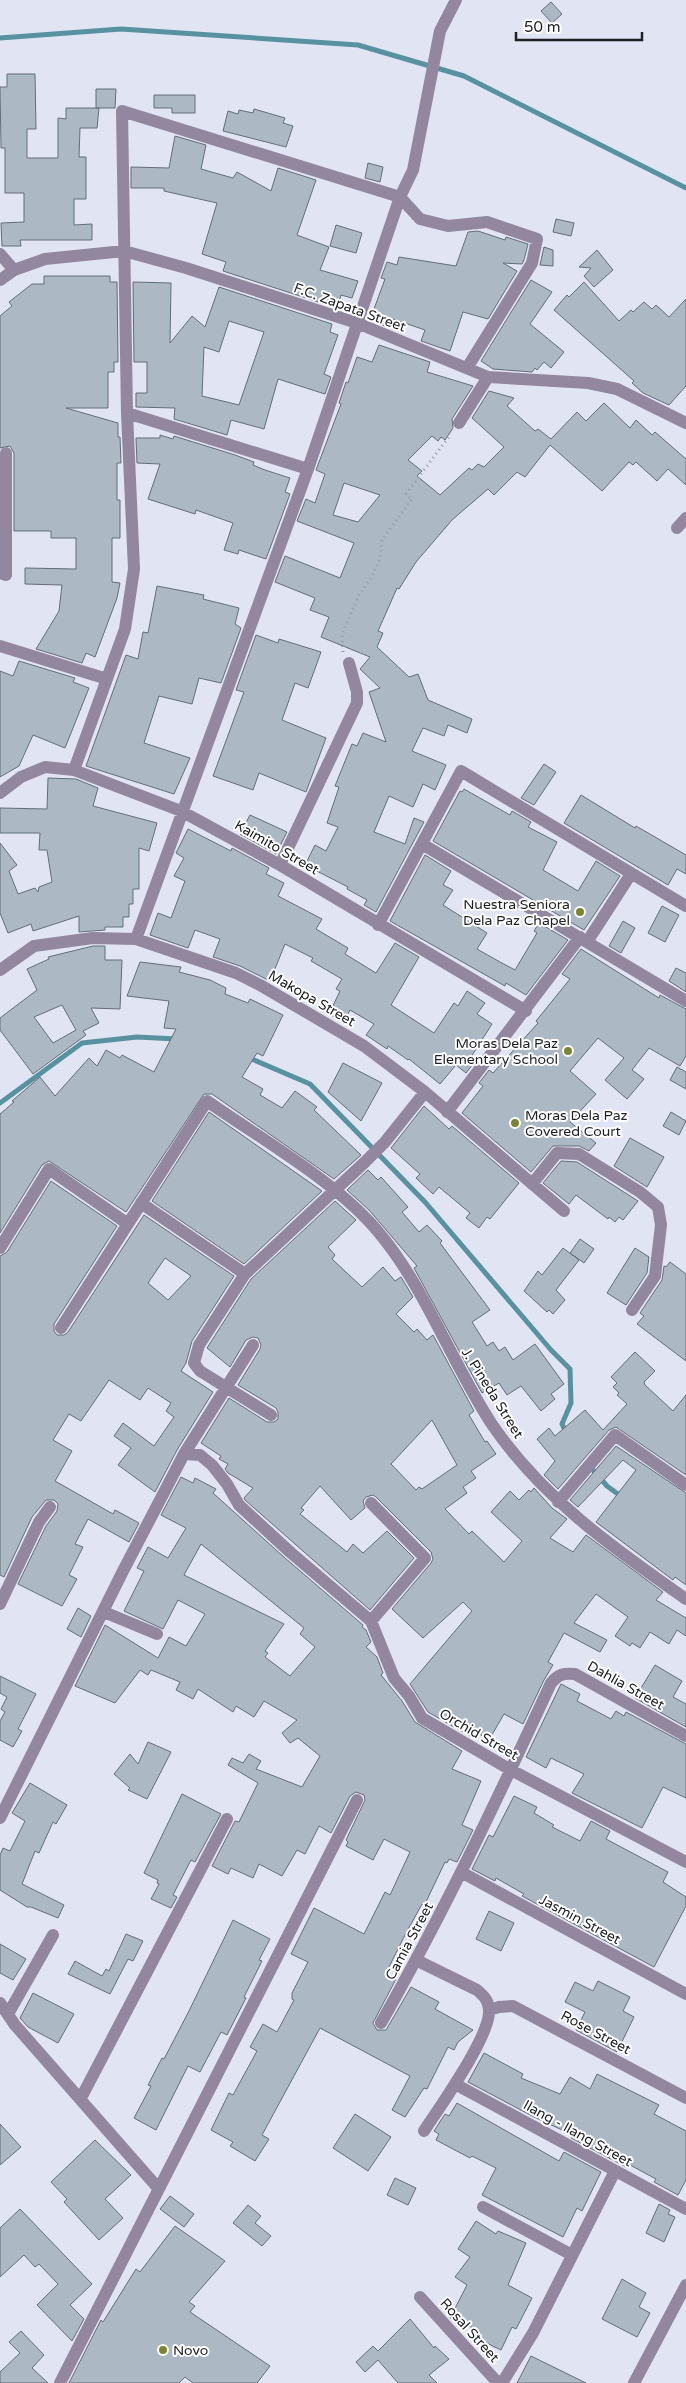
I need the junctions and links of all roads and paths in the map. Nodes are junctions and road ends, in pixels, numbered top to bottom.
1 (456, 0) edge
2 (400, 196) junction
3 (124, 251) junction
4 (0, 254) edge
5 (14, 270) junction
6 (0, 280) edge
7 (357, 323) junction
8 (467, 368) junction
9 (488, 377) junction
10 (128, 413) junction
11 (459, 423) joint
12 (686, 423) edge
13 (6, 453) dead end
14 (308, 469) junction
15 (686, 518) edge
16 (677, 528) dead end
17 (0, 573) edge
18 (0, 646) edge
19 (349, 663) joint
20 (107, 679) junction
21 (74, 770) junction
22 (0, 792) edge
23 (181, 811) junction
24 (422, 844) junction
25 (280, 865) junction
26 (631, 874) junction
27 (686, 906) edge
28 (378, 925) junction
29 (136, 939) junction
30 (584, 940) junction
31 (0, 970) edge
32 (686, 1001) edge
33 (526, 1011) junction
34 (425, 1092) junction
35 (447, 1112) junction
36 (532, 1184) junction
37 (335, 1190) junction
38 (141, 1202) junction
39 (564, 1212) dead end
40 (128, 1224) junction
41 (0, 1248) edge
42 (245, 1274) junction
43 (632, 1310) dead end
44 (60, 1328) dead end
45 (254, 1345) dead end
46 (225, 1388) junction
47 (272, 1415) dead end
48 (184, 1454) junction
49 (686, 1485) edge
50 (558, 1502) junction
51 (371, 1503) dead end
52 (50, 1507) dead end
53 (686, 1598) edge
54 (0, 1604) edge
55 (104, 1612) junction
56 (371, 1621) junction
57 (157, 1634) dead end
58 (686, 1736) edge
59 (511, 1770) junction
60 (357, 1800) dead end
61 (0, 1818) edge
62 (227, 1819) dead end
63 (686, 1862) edge
64 (461, 1872) junction
65 (53, 1935) dead end
66 (416, 1960) junction
67 (686, 1994) edge
68 (0, 2003) edge
69 (489, 2010) junction
70 (8, 2014) junction
71 (381, 2023) dead end
72 (455, 2084) junction
73 (81, 2098) junction
74 (686, 2098) edge
75 (424, 2131) dead end
76 (615, 2171) junction
77 (158, 2188) junction
78 (483, 2207) dead end
79 (686, 2209) edge
80 (572, 2255) junction
81 (686, 2285) edge
82 (420, 2297) dead end
83 (60, 2383) edge
84 (500, 2383) edge
85 (634, 2383) edge

1 - 2 street
2 - 3 street
2 - 7 street
2 - 8 street
3 - 5 street, F.C. Zapata Street
3 - 7 street, F.C. Zapata Street
3 - 10 street
4 - 5 street
5 - 6 street, F.C. Zapata Street
7 - 8 street, F.C. Zapata Street
7 - 14 street
8 - 9 street, F.C. Zapata Street
9 - 11 street
9 - 12 street, F.C. Zapata Street
10 - 14 street
10 - 20 street
11 - 19 path
13 - 17 street
14 - 23 street
15 - 16 street
18 - 20 street
19 - 25 street
20 - 21 street
21 - 22 street, Kaimito Street
21 - 23 street, Kaimito Street
23 - 25 street, Kaimito Street
23 - 29 street
24 - 26 street
24 - 28 street
24 - 30 street
25 - 28 street, Kaimito Street
26 - 27 street
26 - 30 street
28 - 33 street, Kaimito Street
29 - 31 street, Makopa Street
29 - 34 street, Makopa Street
30 - 32 street
30 - 33 street
33 - 35 street
34 - 35 street, Makopa Street
34 - 37 street
35 - 36 street, Makopa Street
36 - 39 street, Makopa Street
36 - 43 street
37 - 38 street, J. Pineda Street
37 - 42 street
37 - 50 street, J. Pineda Street
38 - 40 street
38 - 42 street
40 - 41 street
40 - 44 street
42 - 46 street
45 - 46 street
46 - 47 street
46 - 48 street
48 - 55 street
48 - 56 street, Orchid Street
49 - 50 street
50 - 53 street, J. Pineda Street
51 - 56 street
52 - 54 street
55 - 57 street
55 - 61 street
56 - 59 street, Orchid Street
58 - 59 street, Dahlia Street
59 - 63 street, Orchid Street
59 - 64 street, Dahlia Street
60 - 77 street
62 - 73 street
64 - 66 street, Camia Street
64 - 67 street, Jasmin Street
65 - 70 street
66 - 69 street
66 - 71 street, Camia Street
68 - 70 street
69 - 72 street
69 - 74 street, Rose Street
70 - 73 street
72 - 75 street
72 - 76 street, Ilang - Ilang Street
73 - 77 street
76 - 79 street, Ilang - Ilang Street
76 - 80 street
77 - 83 street
78 - 80 street
80 - 84 street
81 - 85 street
82 - 84 street, Rosal Street

